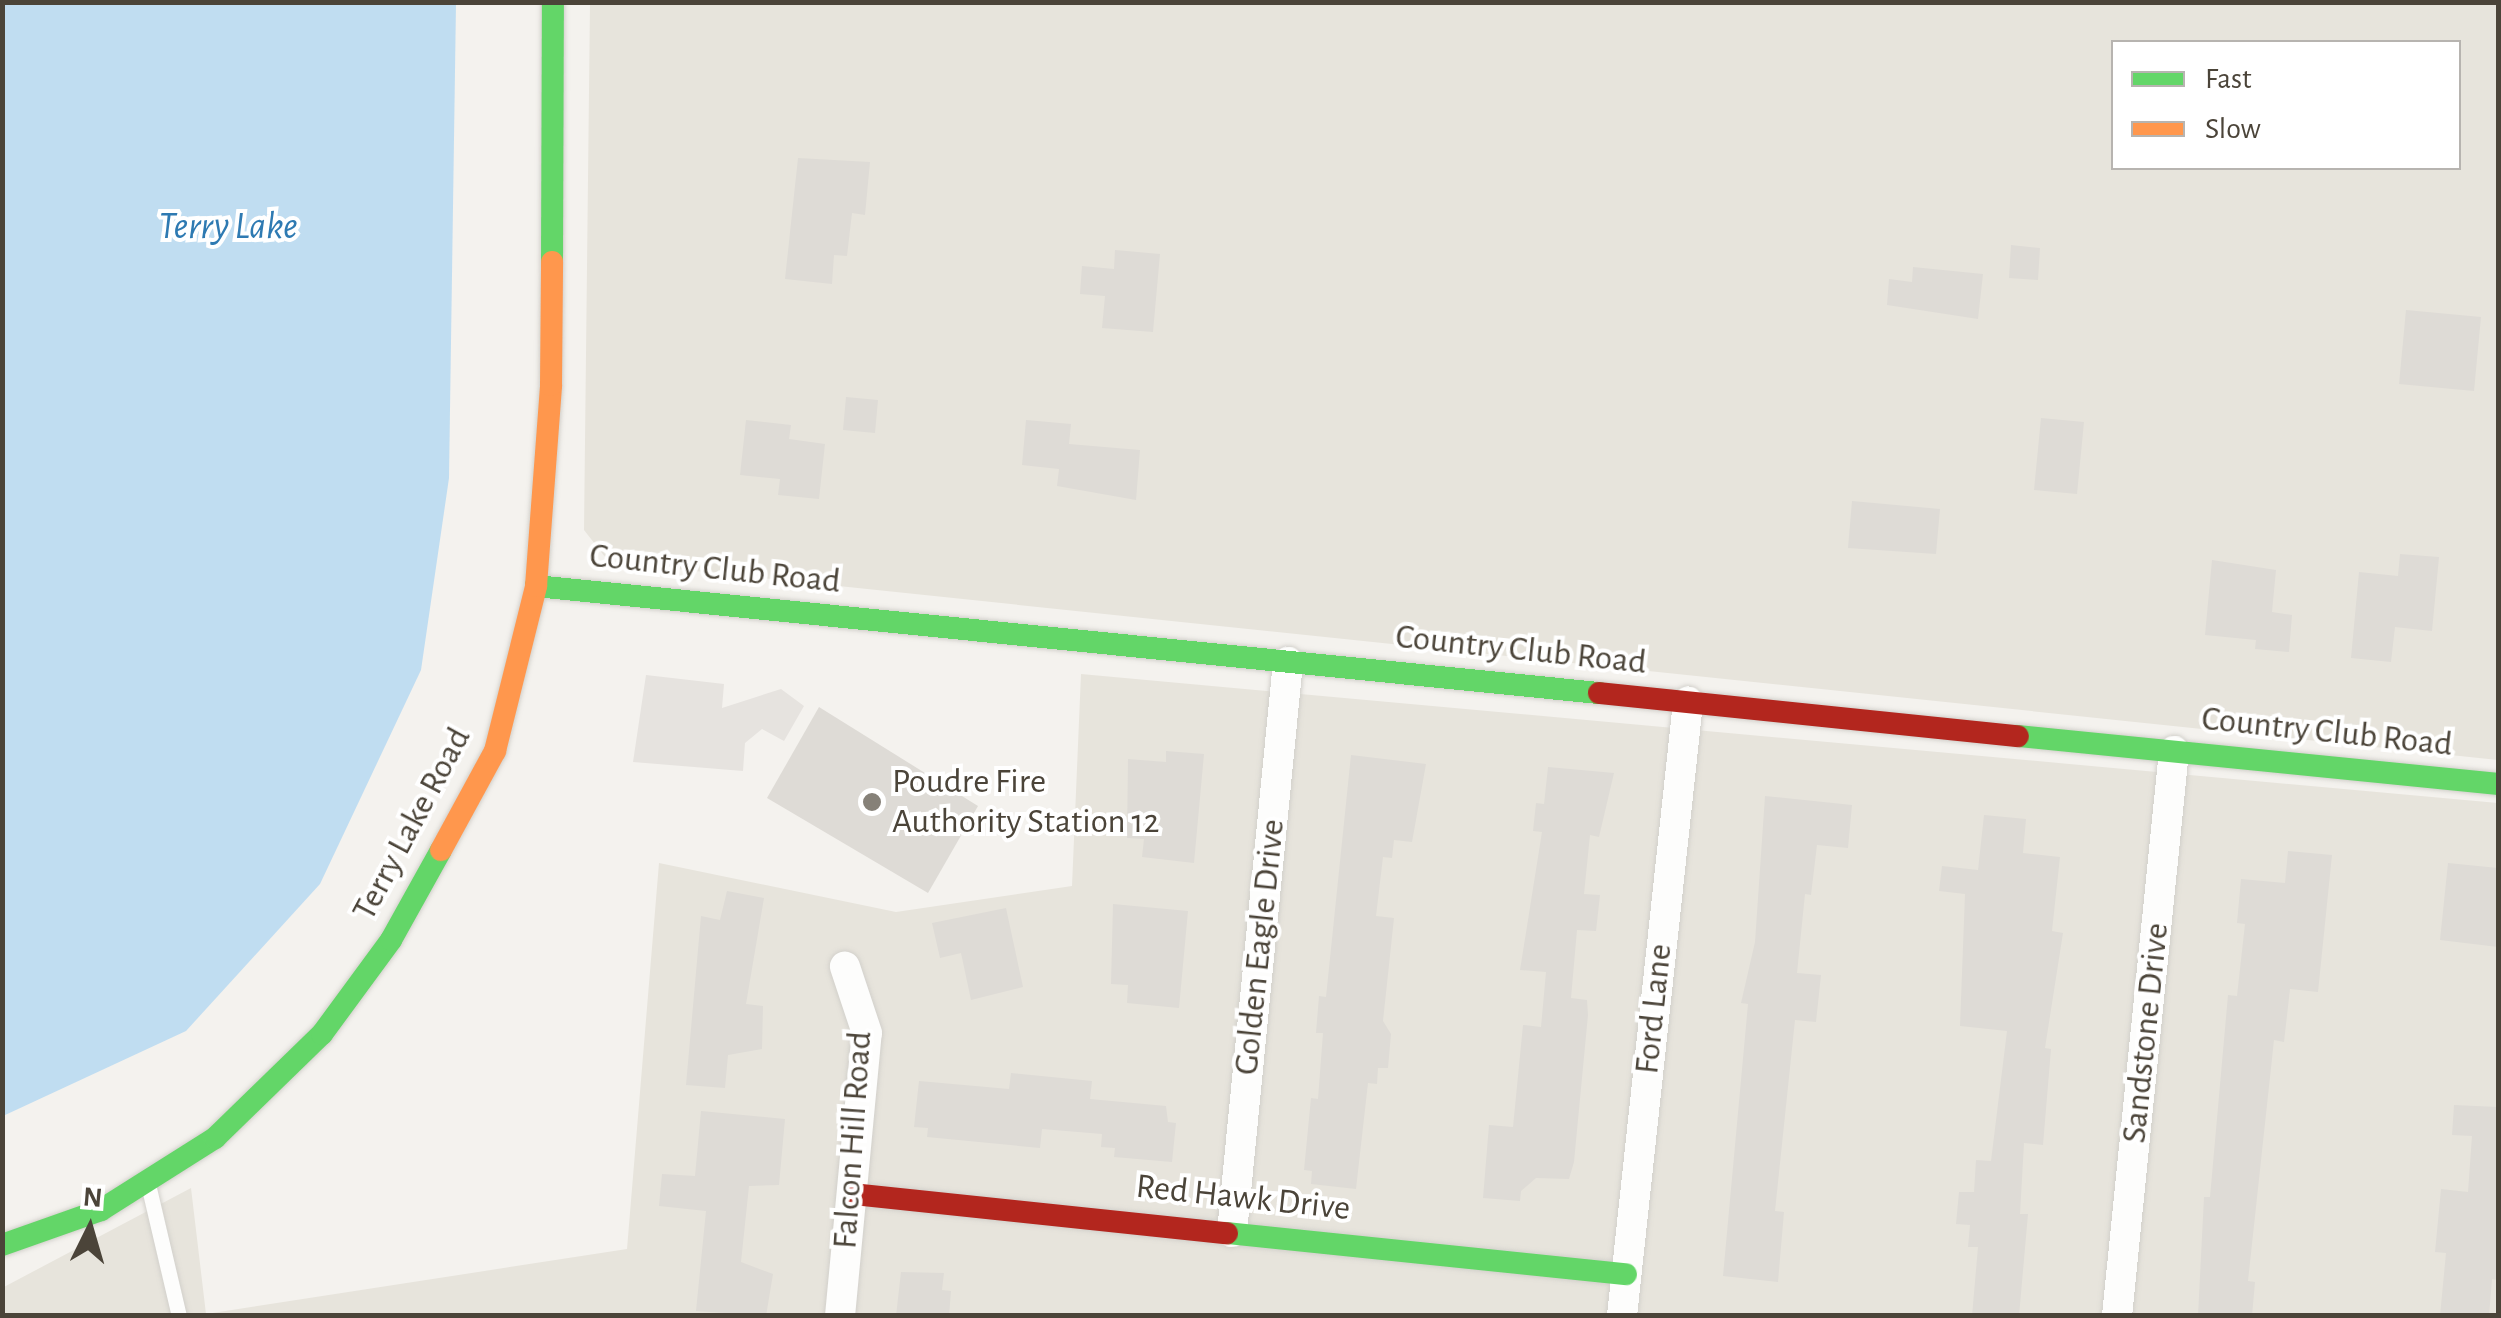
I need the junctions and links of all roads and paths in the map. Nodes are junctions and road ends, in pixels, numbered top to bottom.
1 (553, 2) edge
2 (536, 586) junction
3 (1288, 662) junction
4 (1688, 702) junction
5 (2174, 751) junction
6 (2498, 784) edge
7 (845, 967) dead end
8 (147, 1180) junction
9 (853, 1194) junction
10 (1232, 1232) junction
11 (2, 1245) edge
12 (1626, 1274) junction
13 (179, 1316) edge
14 (840, 1316) edge
15 (1622, 1316) edge
16 (2117, 1316) edge

1 - 2 street, Terry Lake Road
2 - 3 street, Country Club Road
2 - 8 street, Terry Lake Road
3 - 4 street, Country Club Road
3 - 10 street, Golden Eagle Drive
4 - 5 street, Country Club Road
4 - 12 street, Ford Lane
5 - 6 street, Country Club Road
5 - 16 street, Sandstone Drive
7 - 9 street, Falcon Hill Road
8 - 11 street, Terry Lake Road
8 - 13 lane
9 - 10 street, Red Hawk Drive
9 - 14 street, Falcon Hill Road
10 - 12 street, Red Hawk Drive
12 - 15 street, Ford Lane

